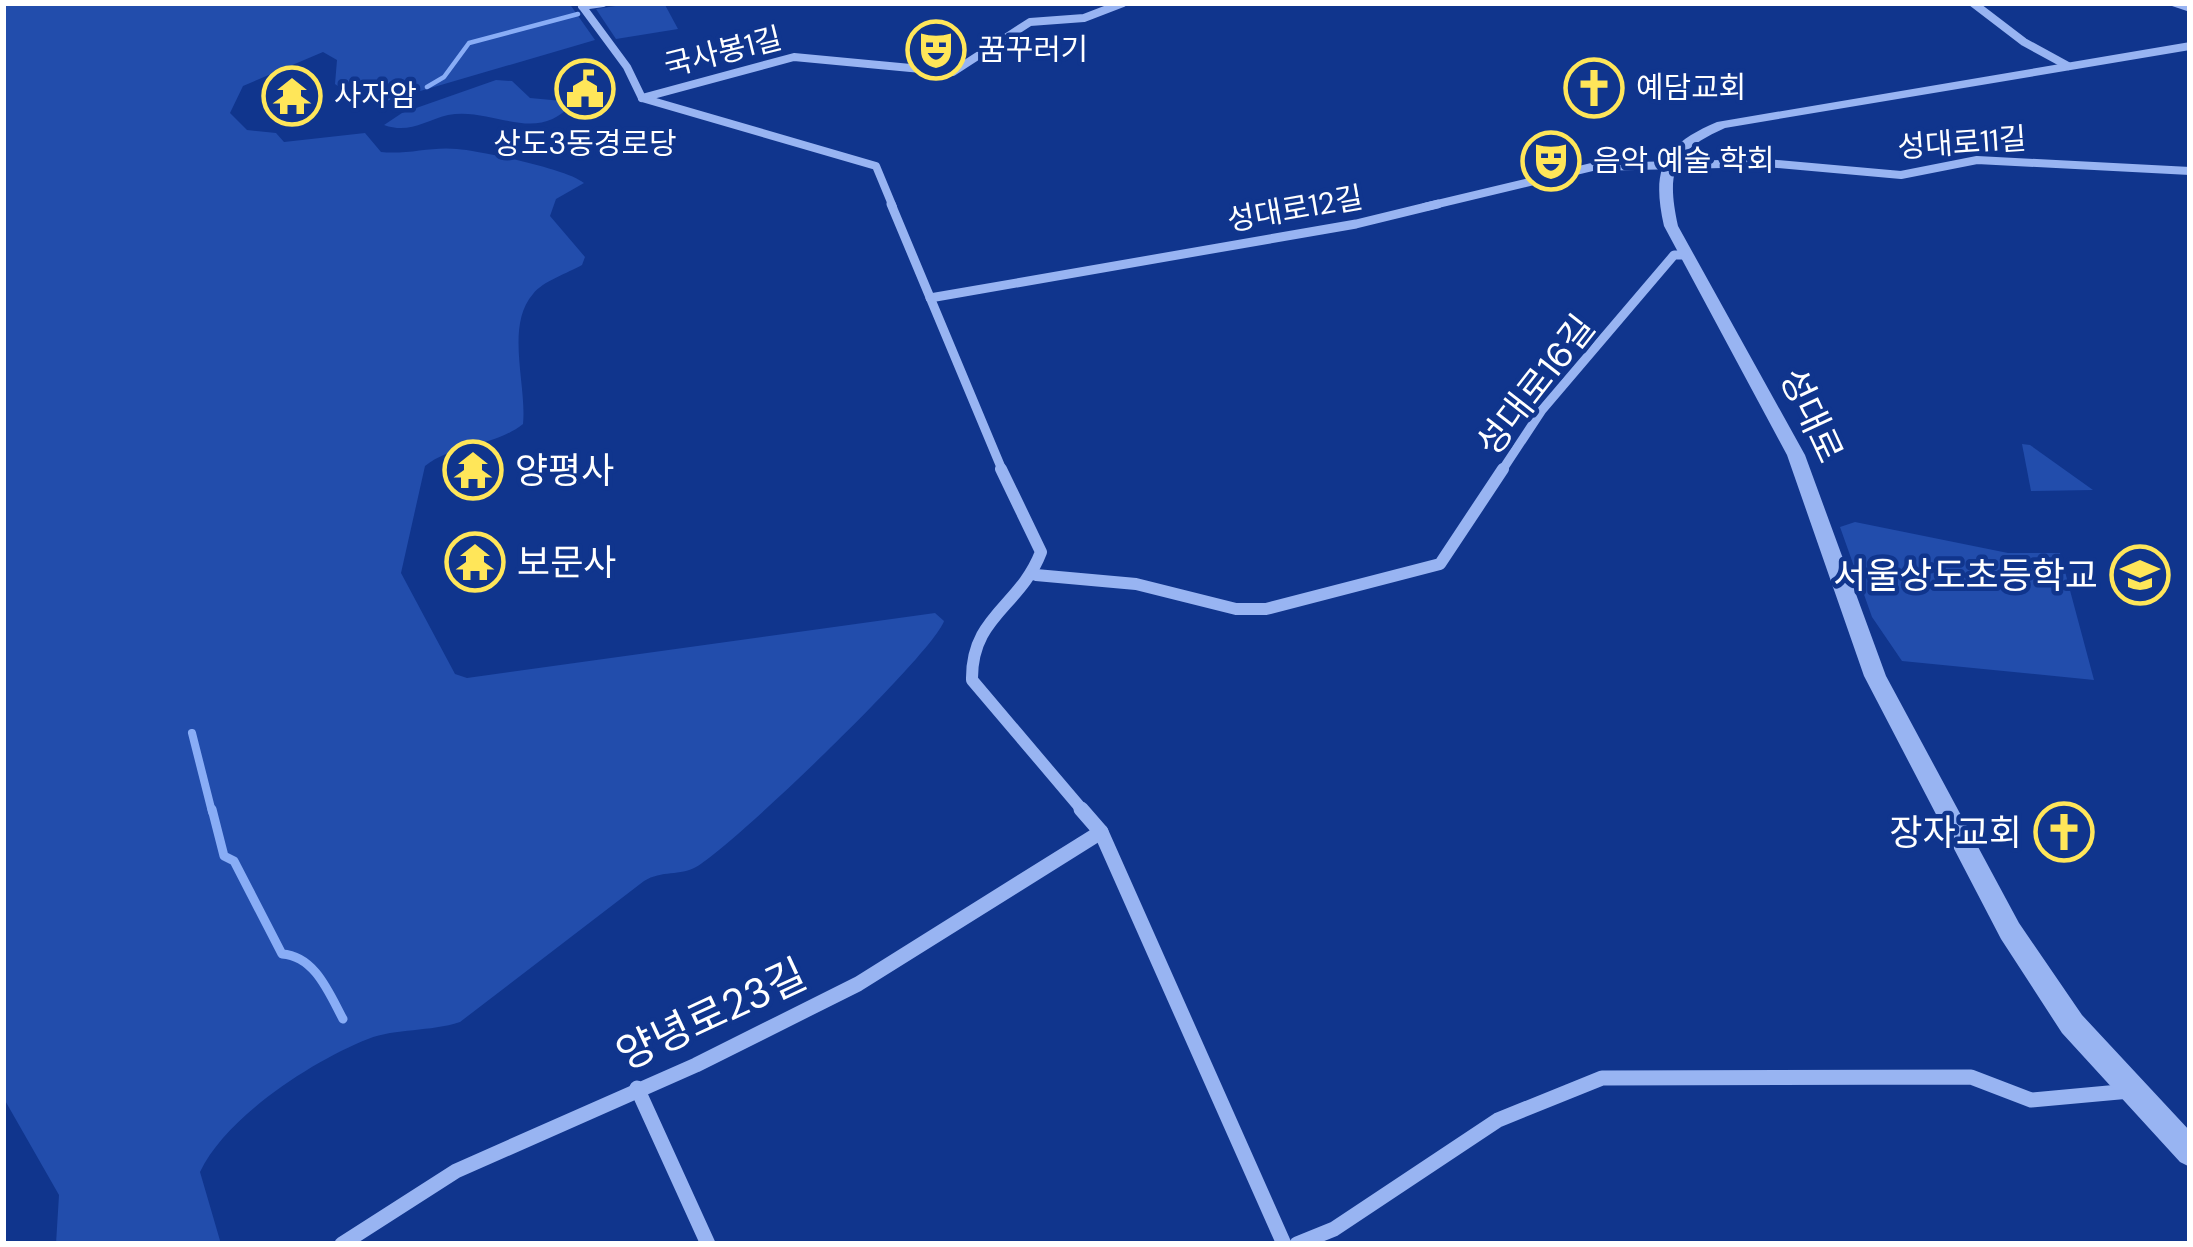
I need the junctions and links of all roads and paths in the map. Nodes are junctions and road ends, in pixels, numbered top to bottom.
1 (603, 3) edge
2 (1123, 3) edge
3 (1973, 3) edge
4 (2173, 3) edge
5 (582, 4) edge
6 (2190, 9) edge
7 (2190, 46) edge
8 (2068, 66) junction
9 (641, 98) junction
10 (1666, 165) junction
11 (2190, 171) edge
12 (1686, 255) junction
13 (930, 298) junction
14 (1036, 574) junction
15 (1101, 832) junction
16 (637, 1088) junction
17 (2131, 1090) junction
18 (2190, 1151) edge
19 (342, 1244) edge
20 (708, 1244) edge
21 (1284, 1244) edge
22 (1297, 1244) edge

1 - 5 street
2 - 9 street, 국사봉1길
3 - 8 street
4 - 6 street
5 - 9 street, 국사봉1길
7 - 8 street
8 - 10 street
9 - 13 street
10 - 11 street, 성대로11길
10 - 12 street, 성대로
10 - 13 street, 성대로12길
12 - 14 street, 성대로16길
12 - 17 street, 성대로
13 - 14 street
14 - 15 street
15 - 16 street, 양녕로23길
15 - 21 street
16 - 19 street, 양녕로23길
16 - 20 street
17 - 18 street, 성대로
17 - 22 street

